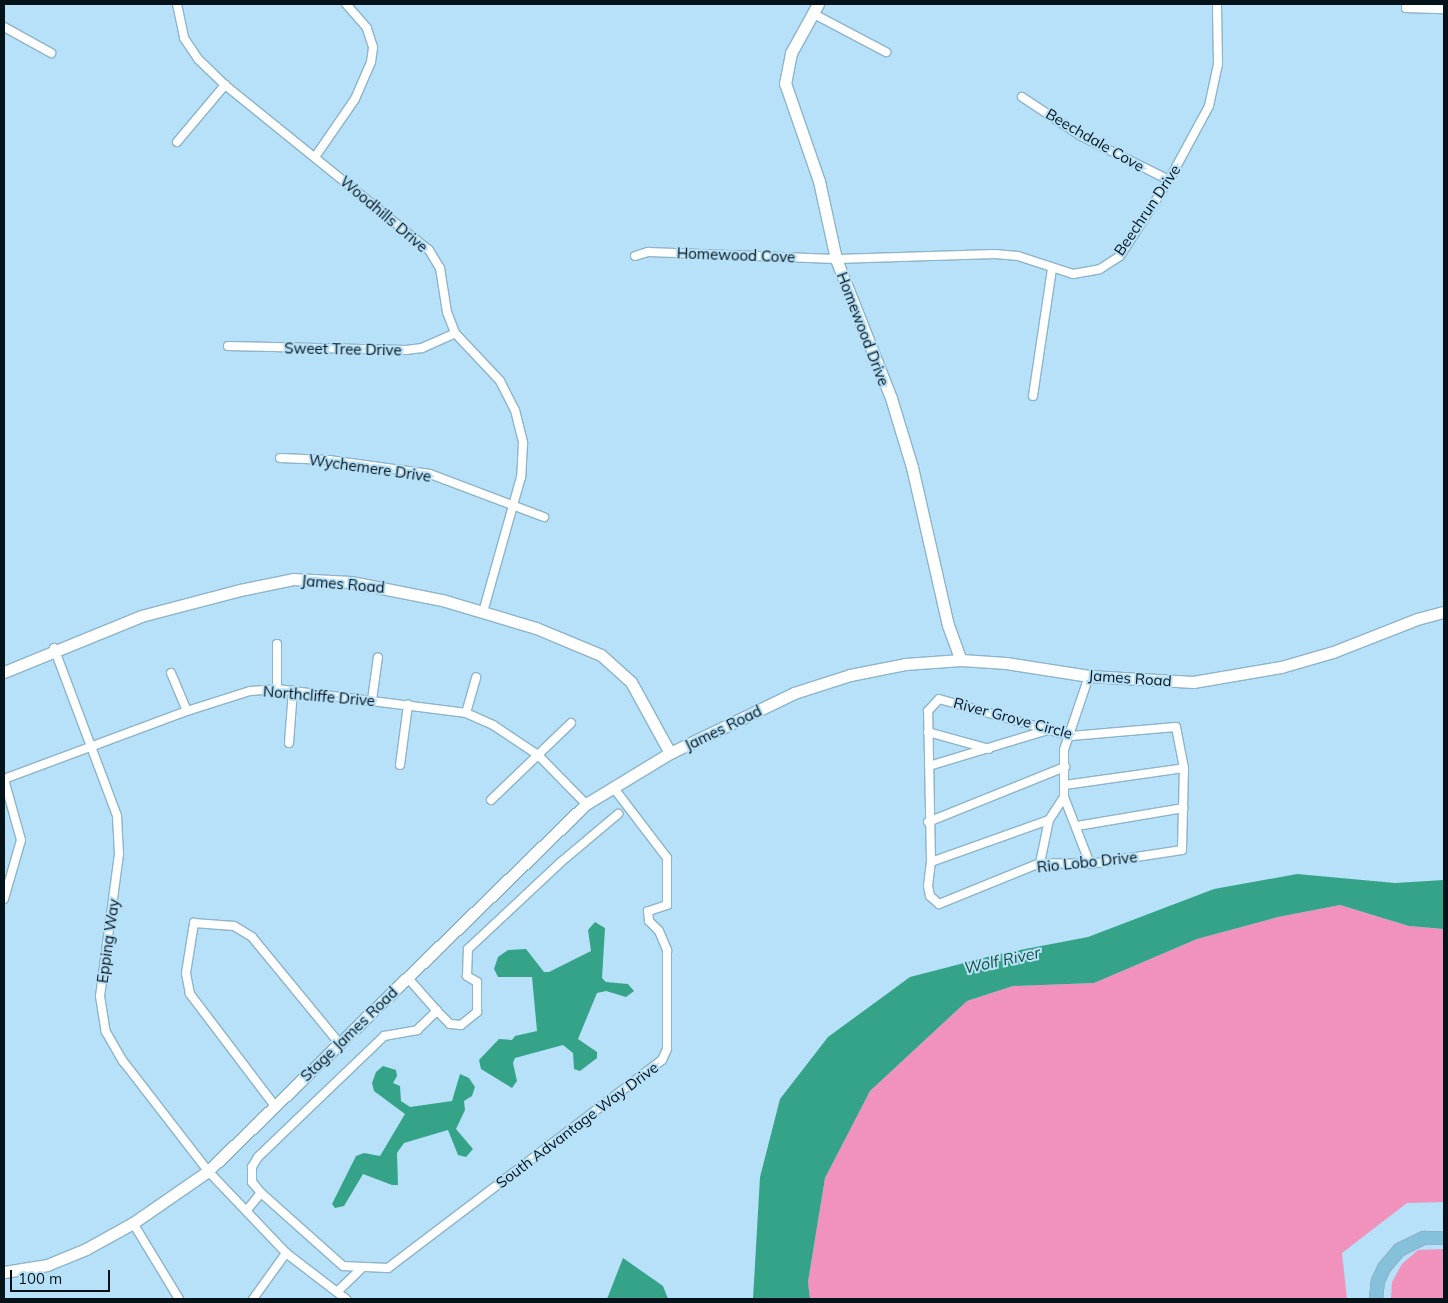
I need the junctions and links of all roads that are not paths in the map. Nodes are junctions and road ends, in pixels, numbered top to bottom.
1 (177, 4) edge
2 (346, 4) edge
3 (1217, 4) edge
4 (1406, 6) edge
5 (815, 8) edge
6 (1444, 8) edge
7 (4, 27) edge
8 (886, 52) dead end
9 (51, 53) dead end
10 (225, 85) junction
11 (1022, 97) dead end
12 (177, 142) dead end
13 (315, 157) junction
14 (1169, 180) junction
15 (635, 256) dead end
16 (836, 259) junction
17 (1052, 269) junction
18 (455, 333) junction
19 (228, 346) dead end
20 (1033, 396) dead end
21 (280, 458) dead end
22 (514, 506) junction
23 (544, 517) dead end
24 (483, 612) junction
25 (1444, 612) edge
26 (277, 644) dead end
27 (54, 648) junction
28 (378, 658) dead end
29 (960, 660) junction
30 (4, 672) edge
31 (171, 672) dead end
32 (1090, 676) junction
33 (476, 677) dead end
34 (277, 689) junction
35 (293, 690) junction
36 (372, 700) junction
37 (408, 705) junction
38 (187, 711) junction
39 (466, 713) junction
40 (571, 723) dead end
41 (1051, 729) junction
42 (928, 732) junction
43 (1071, 736) junction
44 (289, 743) dead end
45 (89, 746) junction
46 (991, 750) junction
47 (670, 753) junction
48 (538, 755) junction
49 (400, 765) dead end
50 (929, 766) junction
51 (1065, 767) junction
52 (1184, 768) junction
53 (4, 779) edge
54 (1065, 786) junction
55 (613, 787) junction
56 (1064, 797) junction
57 (491, 800) dead end
58 (586, 804) junction
59 (1183, 808) junction
60 (618, 814) dead end
61 (1049, 820) junction
62 (928, 822) junction
63 (1078, 826) junction
64 (931, 862) junction
65 (1040, 863) junction
66 (1090, 864) junction
67 (4, 899) edge
68 (407, 977) junction
69 (437, 1010) junction
70 (339, 1043) junction
71 (275, 1106) junction
72 (208, 1171) junction
73 (261, 1194) junction
74 (247, 1210) junction
75 (133, 1223) junction
76 (1444, 1238) edge
77 (286, 1252) junction
78 (362, 1268) junction
79 (4, 1272) edge
80 (338, 1291) junction
81 (179, 1299) edge
82 (253, 1299) edge
83 (346, 1299) edge
84 (1376, 1299) edge

1 - 10 street, Woodhills Drive
2 - 13 street
3 - 14 street, Beechrun Drive
4 - 6 street
5 - 8 street
5 - 16 main road, Homewood Drive
7 - 9 street
10 - 12 street
10 - 13 street, Woodhills Drive
11 - 14 street, Beechdale Cove
13 - 18 street, Woodhills Drive
14 - 17 street, Beechrun Drive
15 - 16 street, Homewood Cove
16 - 17 street, Beechrun Drive
16 - 29 main road, Homewood Drive
17 - 20 street
18 - 19 street, Sweet Tree Drive
18 - 22 street, Woodhills Drive
21 - 22 street, Wychemere Drive
22 - 23 street, Wychemere Drive
22 - 24 street, Woodhills Drive
24 - 27 main road, James Road
24 - 47 main road, James Road
25 - 32 main road, James Road
26 - 34 street
27 - 30 main road, James Road
27 - 45 street, Epping Way
28 - 36 street
29 - 32 main road, James Road
29 - 47 main road, James Road
31 - 38 street
32 - 43 street
33 - 39 street
34 - 35 street, Northcliffe Drive
34 - 38 street, Northcliffe Drive
35 - 36 street, Northcliffe Drive
35 - 44 street
36 - 37 street, Northcliffe Drive
37 - 39 street, Northcliffe Drive
37 - 49 street
38 - 45 street, Northcliffe Drive
39 - 48 street, Northcliffe Drive
40 - 48 street
41 - 42 street, River Grove Circle
41 - 43 street, River Grove Circle
41 - 46 street
42 - 46 street
42 - 50 street
43 - 51 street
43 - 52 street, River Grove Circle
45 - 53 street, Northcliffe Drive
45 - 72 street, Epping Way
46 - 50 street
47 - 55 main road, Stage James Road
48 - 57 street
48 - 58 street, Northcliffe Drive
50 - 62 street
51 - 54 street
51 - 62 street
52 - 54 street
52 - 59 street
53 - 67 street
54 - 56 street
55 - 58 main road, Stage James Road
55 - 78 street, South Advantage Way Drive
56 - 61 street
56 - 63 street
58 - 68 main road, Stage James Road
59 - 63 street
59 - 66 street, Rio Lobo Drive
60 - 69 street
61 - 64 street
61 - 65 street
62 - 64 street
63 - 66 street
64 - 65 street, Rio Lobo Drive
65 - 66 street, Rio Lobo Drive
68 - 69 street
68 - 70 main road, Stage James Road
69 - 73 street, South Advantage Way Drive
70 - 71 main road, Stage James Road
70 - 71 street
71 - 72 main road, Stage James Road
72 - 74 street, Epping Way
72 - 75 main road, Stage James Road
73 - 74 street
73 - 78 street, South Advantage Way Drive
74 - 77 street, Epping Way
75 - 79 main road, Stage James Road
75 - 81 street
76 - 84 main road
77 - 80 street, Epping Way
77 - 82 street
78 - 80 street
80 - 83 street, Epping Way

